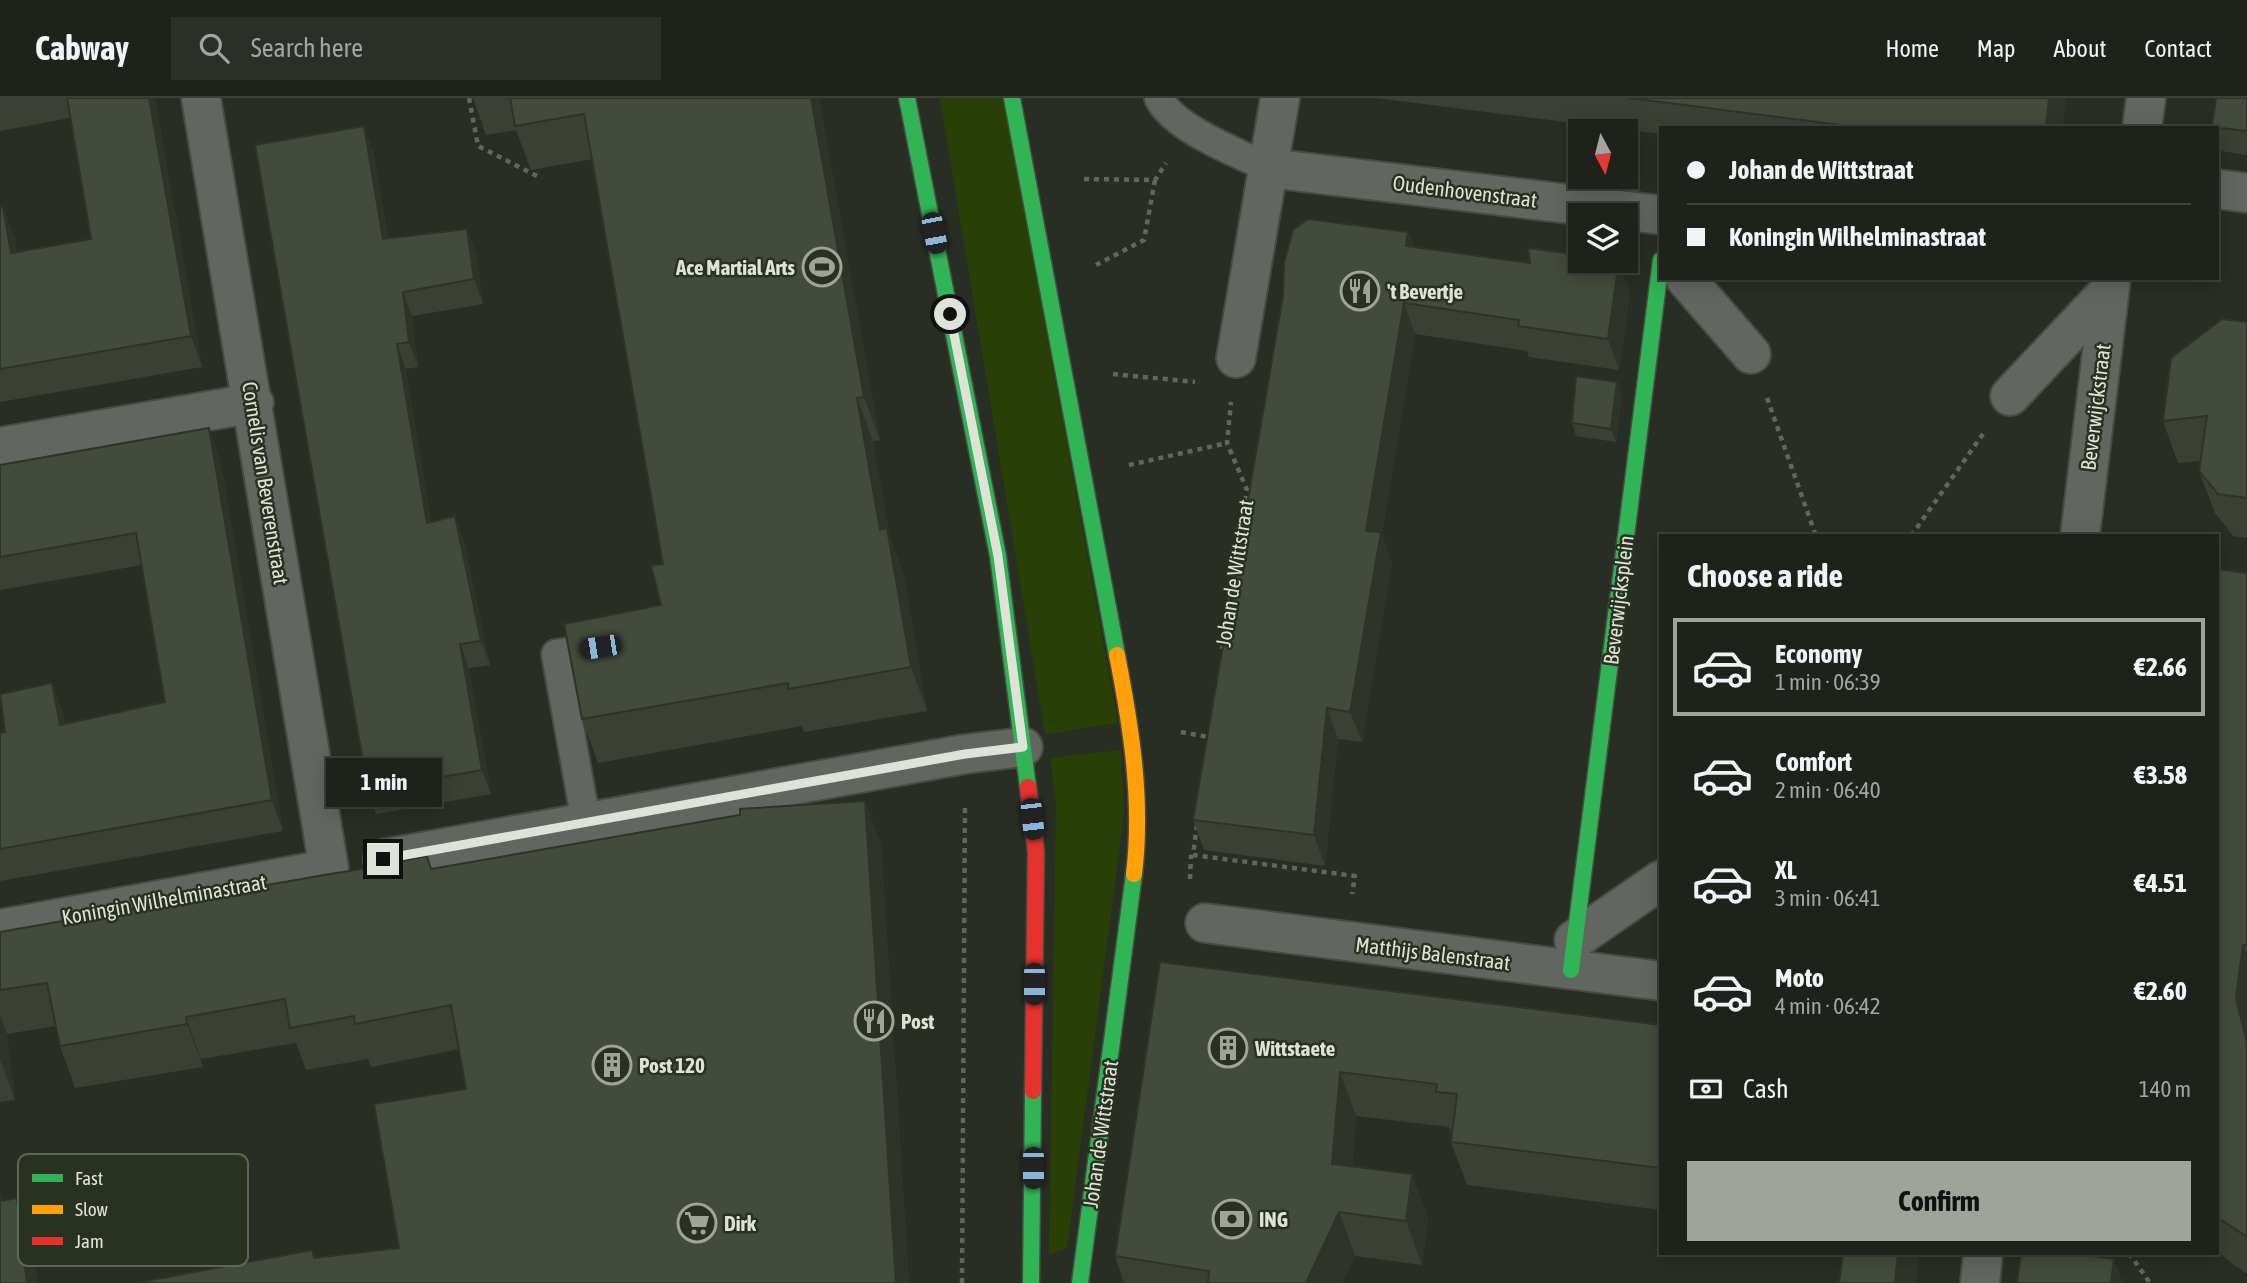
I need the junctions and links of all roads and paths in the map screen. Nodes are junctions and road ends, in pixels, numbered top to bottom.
1 (201, 98) edge
2 (469, 98) edge
3 (907, 98) edge
4 (1012, 98) edge
5 (1159, 98) edge
6 (1280, 98) edge
7 (2146, 98) edge
8 (2142, 126) edge
9 (1190, 127) junction
10 (1269, 168) junction
11 (540, 177) dead end
12 (1084, 179) dead end
13 (1155, 180) junction
14 (2219, 189) edge
15 (2247, 193) edge
16 (1659, 215) edge
17 (1097, 264) dead end
18 (1659, 276) edge
19 (1687, 280) edge
20 (2110, 285) edge
21 (1751, 354) joint
22 (1234, 372) junction
23 (1112, 373) dead end
24 (2010, 396) joint
25 (254, 403) junction
26 (1227, 443) junction
27 (0, 447) edge
28 (1128, 465) dead end
29 (1815, 534) edge
30 (1912, 534) edge
31 (2080, 534) edge
32 (622, 644) edge
33 (1221, 656) edge
34 (1210, 725) edge
35 (1132, 734) junction
36 (1023, 747) junction
37 (965, 754) junction
38 (1198, 816) edge
39 (586, 822) junction
40 (383, 859) dead end
41 (328, 869) joint
42 (1659, 882) edge
43 (1205, 923) dead end
44 (0, 929) edge
45 (1346, 942) junction
46 (1573, 955) junction
47 (1659, 980) edge
48 (1983, 1255) edge
49 (2130, 1255) edge
50 (962, 1283) edge
51 (1031, 1283) edge
52 (1080, 1283) edge
53 (1980, 1283) edge
54 (2150, 1283) edge

1 - 25 street, Cornelis van Beverenstraat
2 - 11 path
3 - 36 street
4 - 35 street, Johan de Wittstraat
5 - 9 lane
6 - 10 street
7 - 8 street
9 - 10 lane
9 - 13 path
10 - 16 street, Oudenhovenstraat
10 - 22 street
12 - 13 path
13 - 17 path
14 - 15 street
18 - 46 street, Beverwijcksplein
19 - 21 street
20 - 24 street
20 - 31 street, Beverwijckstraat
21 - 29 path
22 - 23 path
22 - 26 path, Johan de Wittstraat
24 - 30 path
25 - 27 street
25 - 41 street, Cornelis van Beverenstraat
26 - 28 path
26 - 33 path, Johan de Wittstraat
32 - 39 lane
34 - 35 path
35 - 52 street, Johan de Wittstraat
36 - 37 street
36 - 51 street
37 - 39 street
37 - 50 path
38 - 45 path
39 - 40 street
41 - 44 street, Koningin Wilhelminastraat
42 - 46 street
43 - 45 street, Matthijs Balenstraat
45 - 46 street, Matthijs Balenstraat
46 - 47 street, Matthijs Balenstraat
48 - 53 street
49 - 54 path

